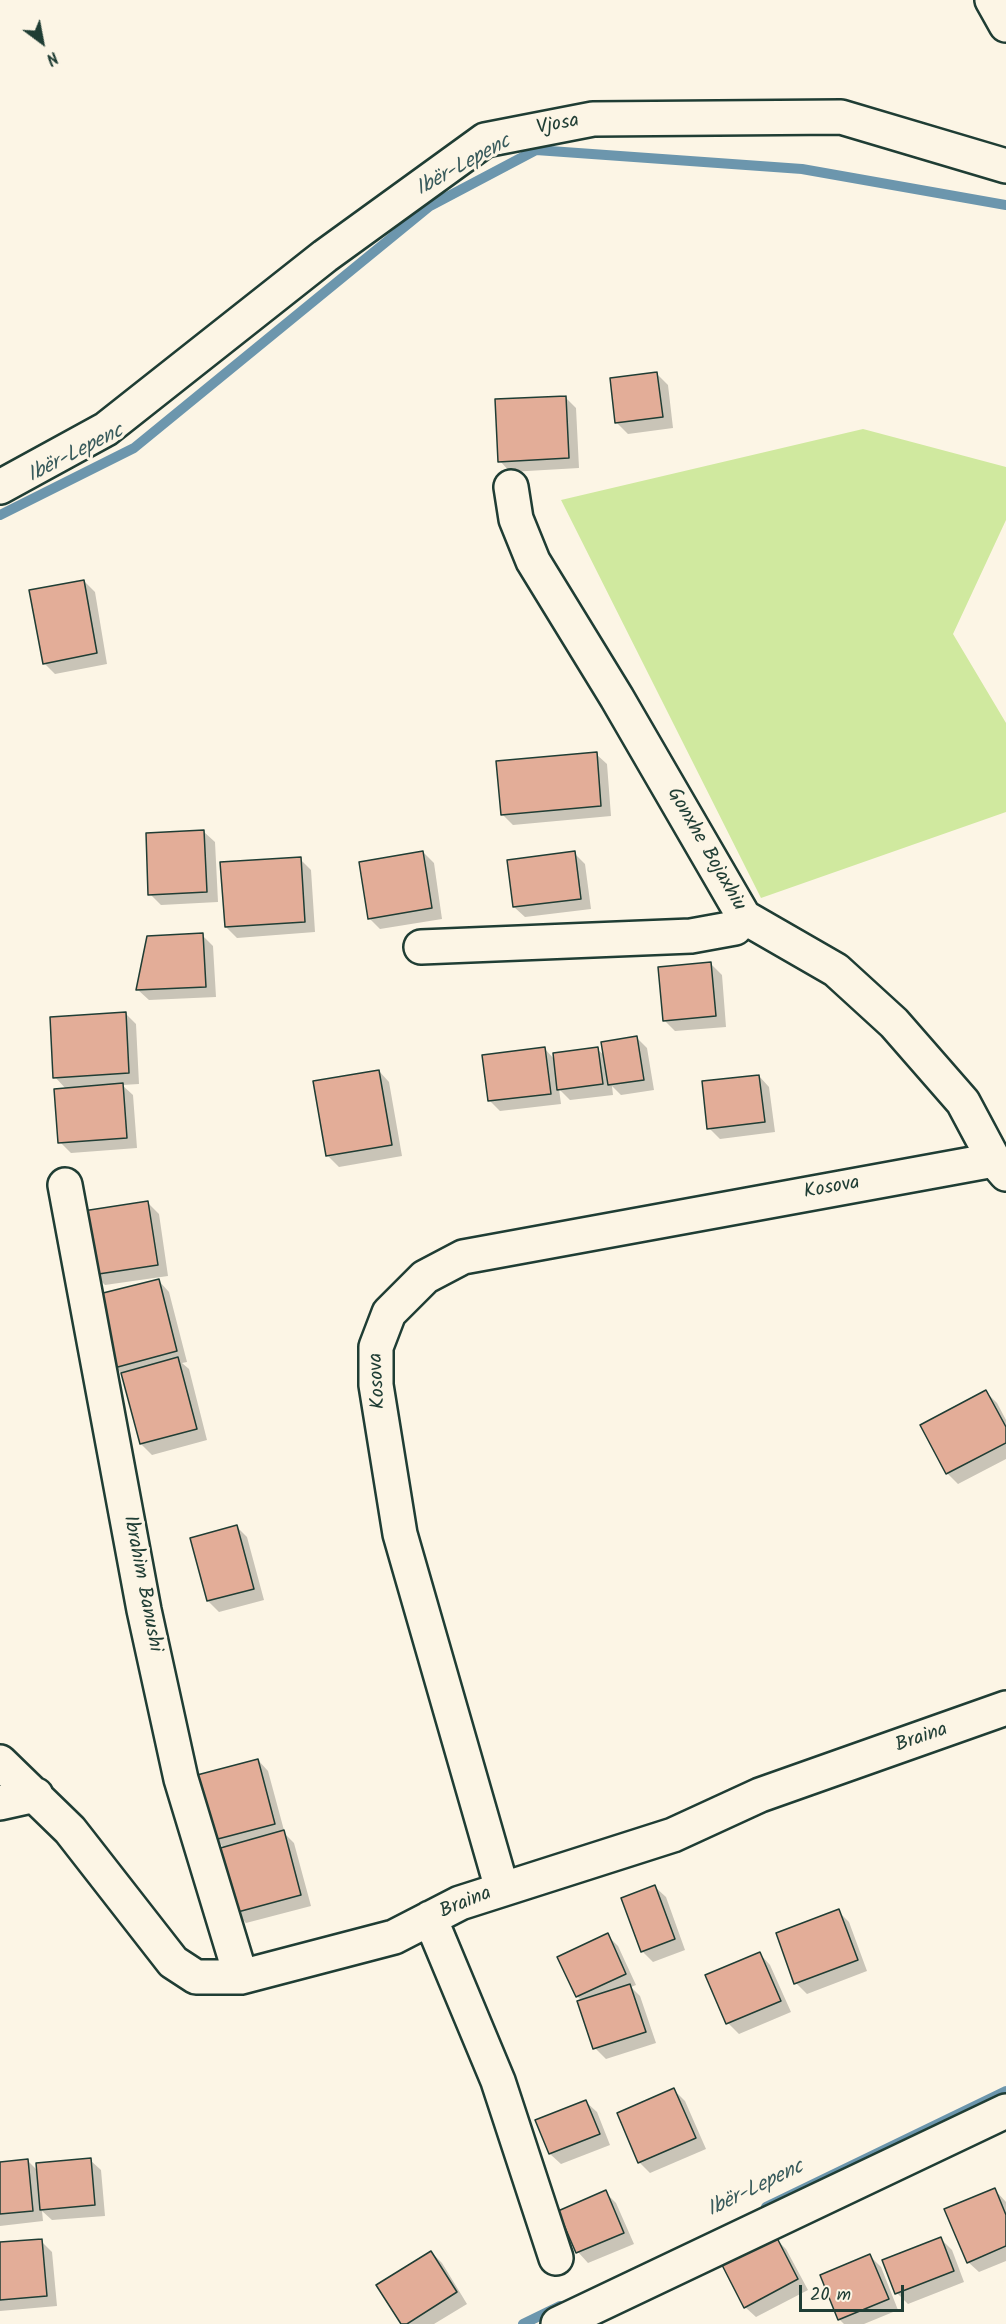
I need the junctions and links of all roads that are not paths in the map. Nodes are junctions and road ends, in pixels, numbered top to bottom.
1 (992, 0) edge
2 (1006, 25) edge
3 (1006, 166) edge
4 (0, 487) edge
5 (511, 487) dead end
6 (744, 917) junction
7 (421, 947) dead end
8 (1000, 1167) edge
9 (64, 1185) dead end
10 (1006, 1708) edge
11 (0, 1762) edge
12 (36, 1795) junction
13 (0, 1803) edge
14 (502, 1889) junction
15 (430, 1918) junction
16 (241, 1977) junction
17 (1003, 2116) edge
18 (556, 2258) dead end
19 (558, 2324) edge

1 - 2 street
3 - 4 street, Vjosa
5 - 6 street, Gonxhe Bojaxhiu
6 - 7 street
6 - 8 street, Gonxhe Bojaxhiu
8 - 14 street, Kosova
9 - 16 street, Ibrahim Banushi
10 - 14 street, Braina
11 - 12 street, Braina
12 - 13 street
12 - 16 street, Braina
14 - 15 street, Braina
15 - 16 street, Braina
15 - 18 street
17 - 19 street

